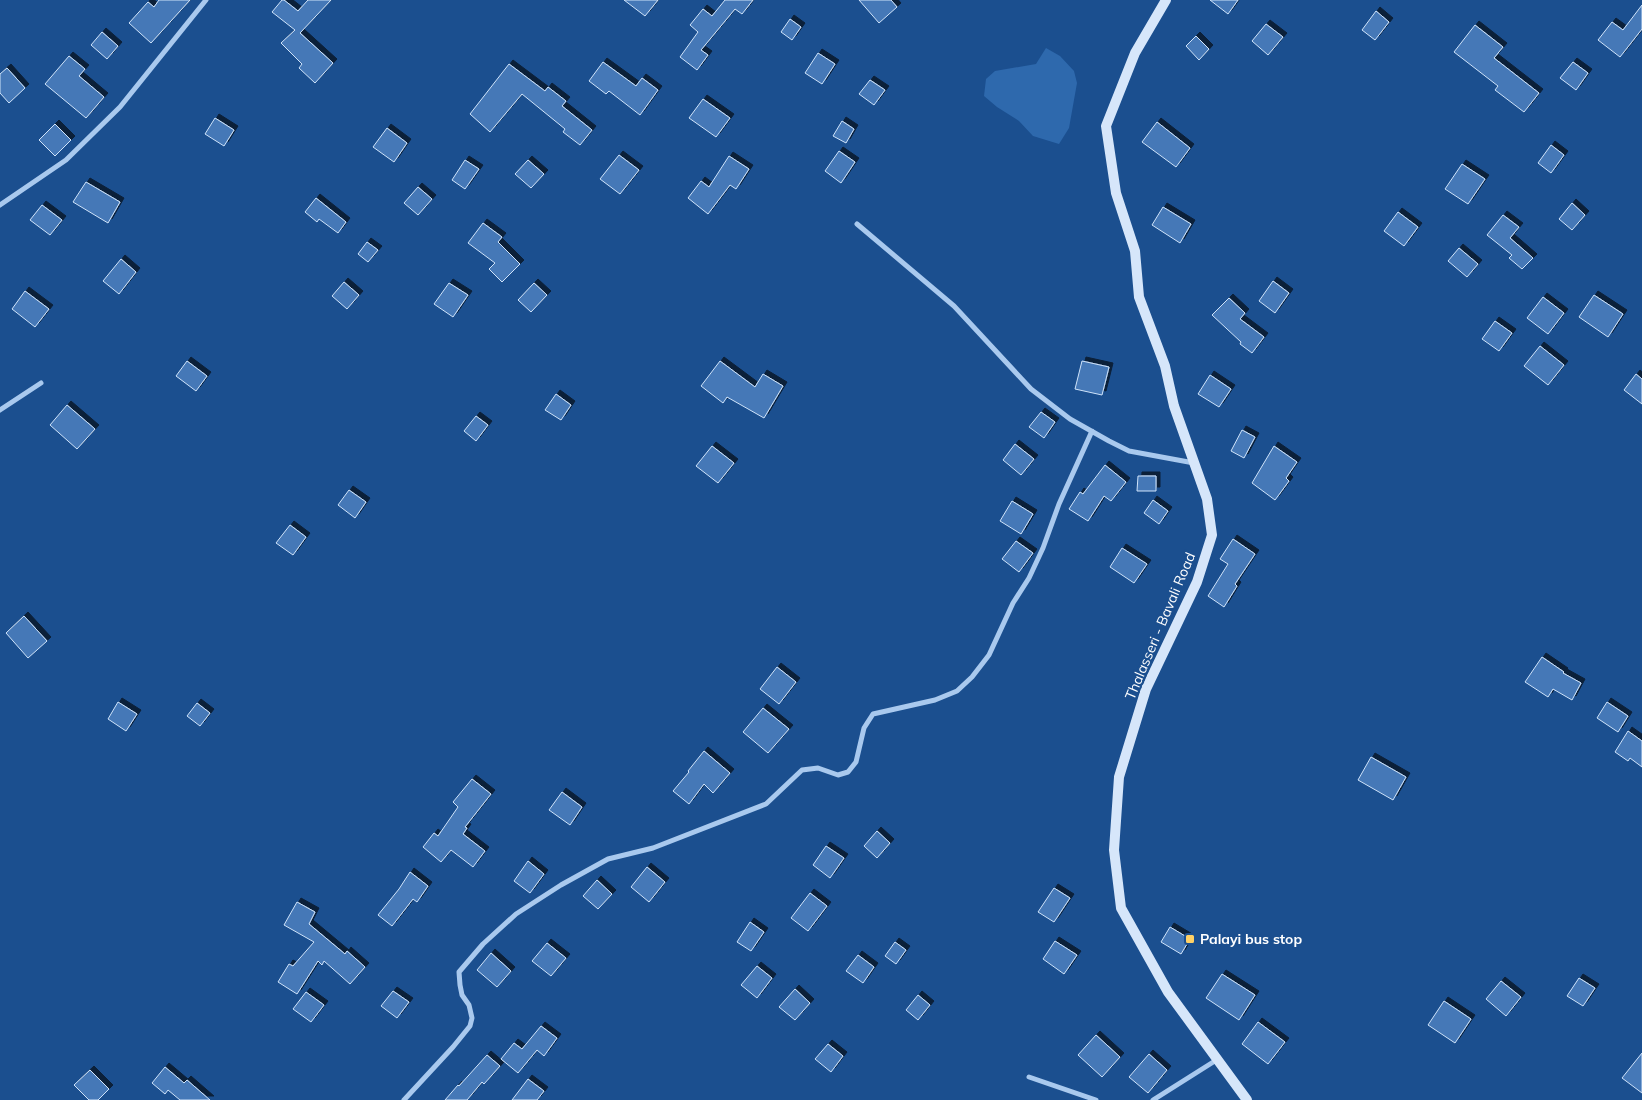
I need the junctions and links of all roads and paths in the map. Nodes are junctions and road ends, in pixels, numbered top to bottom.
1 (206, 0) edge
2 (1166, 0) edge
3 (0, 205) edge
4 (856, 224) dead end
5 (41, 383) dead end
6 (0, 410) edge
7 (1092, 431) junction
8 (1194, 463) junction
9 (1218, 1058) junction
10 (1028, 1077) dead end
11 (404, 1100) edge
12 (1096, 1100) edge
13 (1153, 1100) edge
14 (1247, 1100) edge

1 - 3 street
2 - 8 main road, Thalasseri - Bavali Road
4 - 7 street
5 - 6 street
7 - 8 street
7 - 11 street
8 - 9 main road, Thalasseri - Bavali Road
9 - 13 street
9 - 14 main road, Thalasseri - Bavali Road
10 - 12 street

